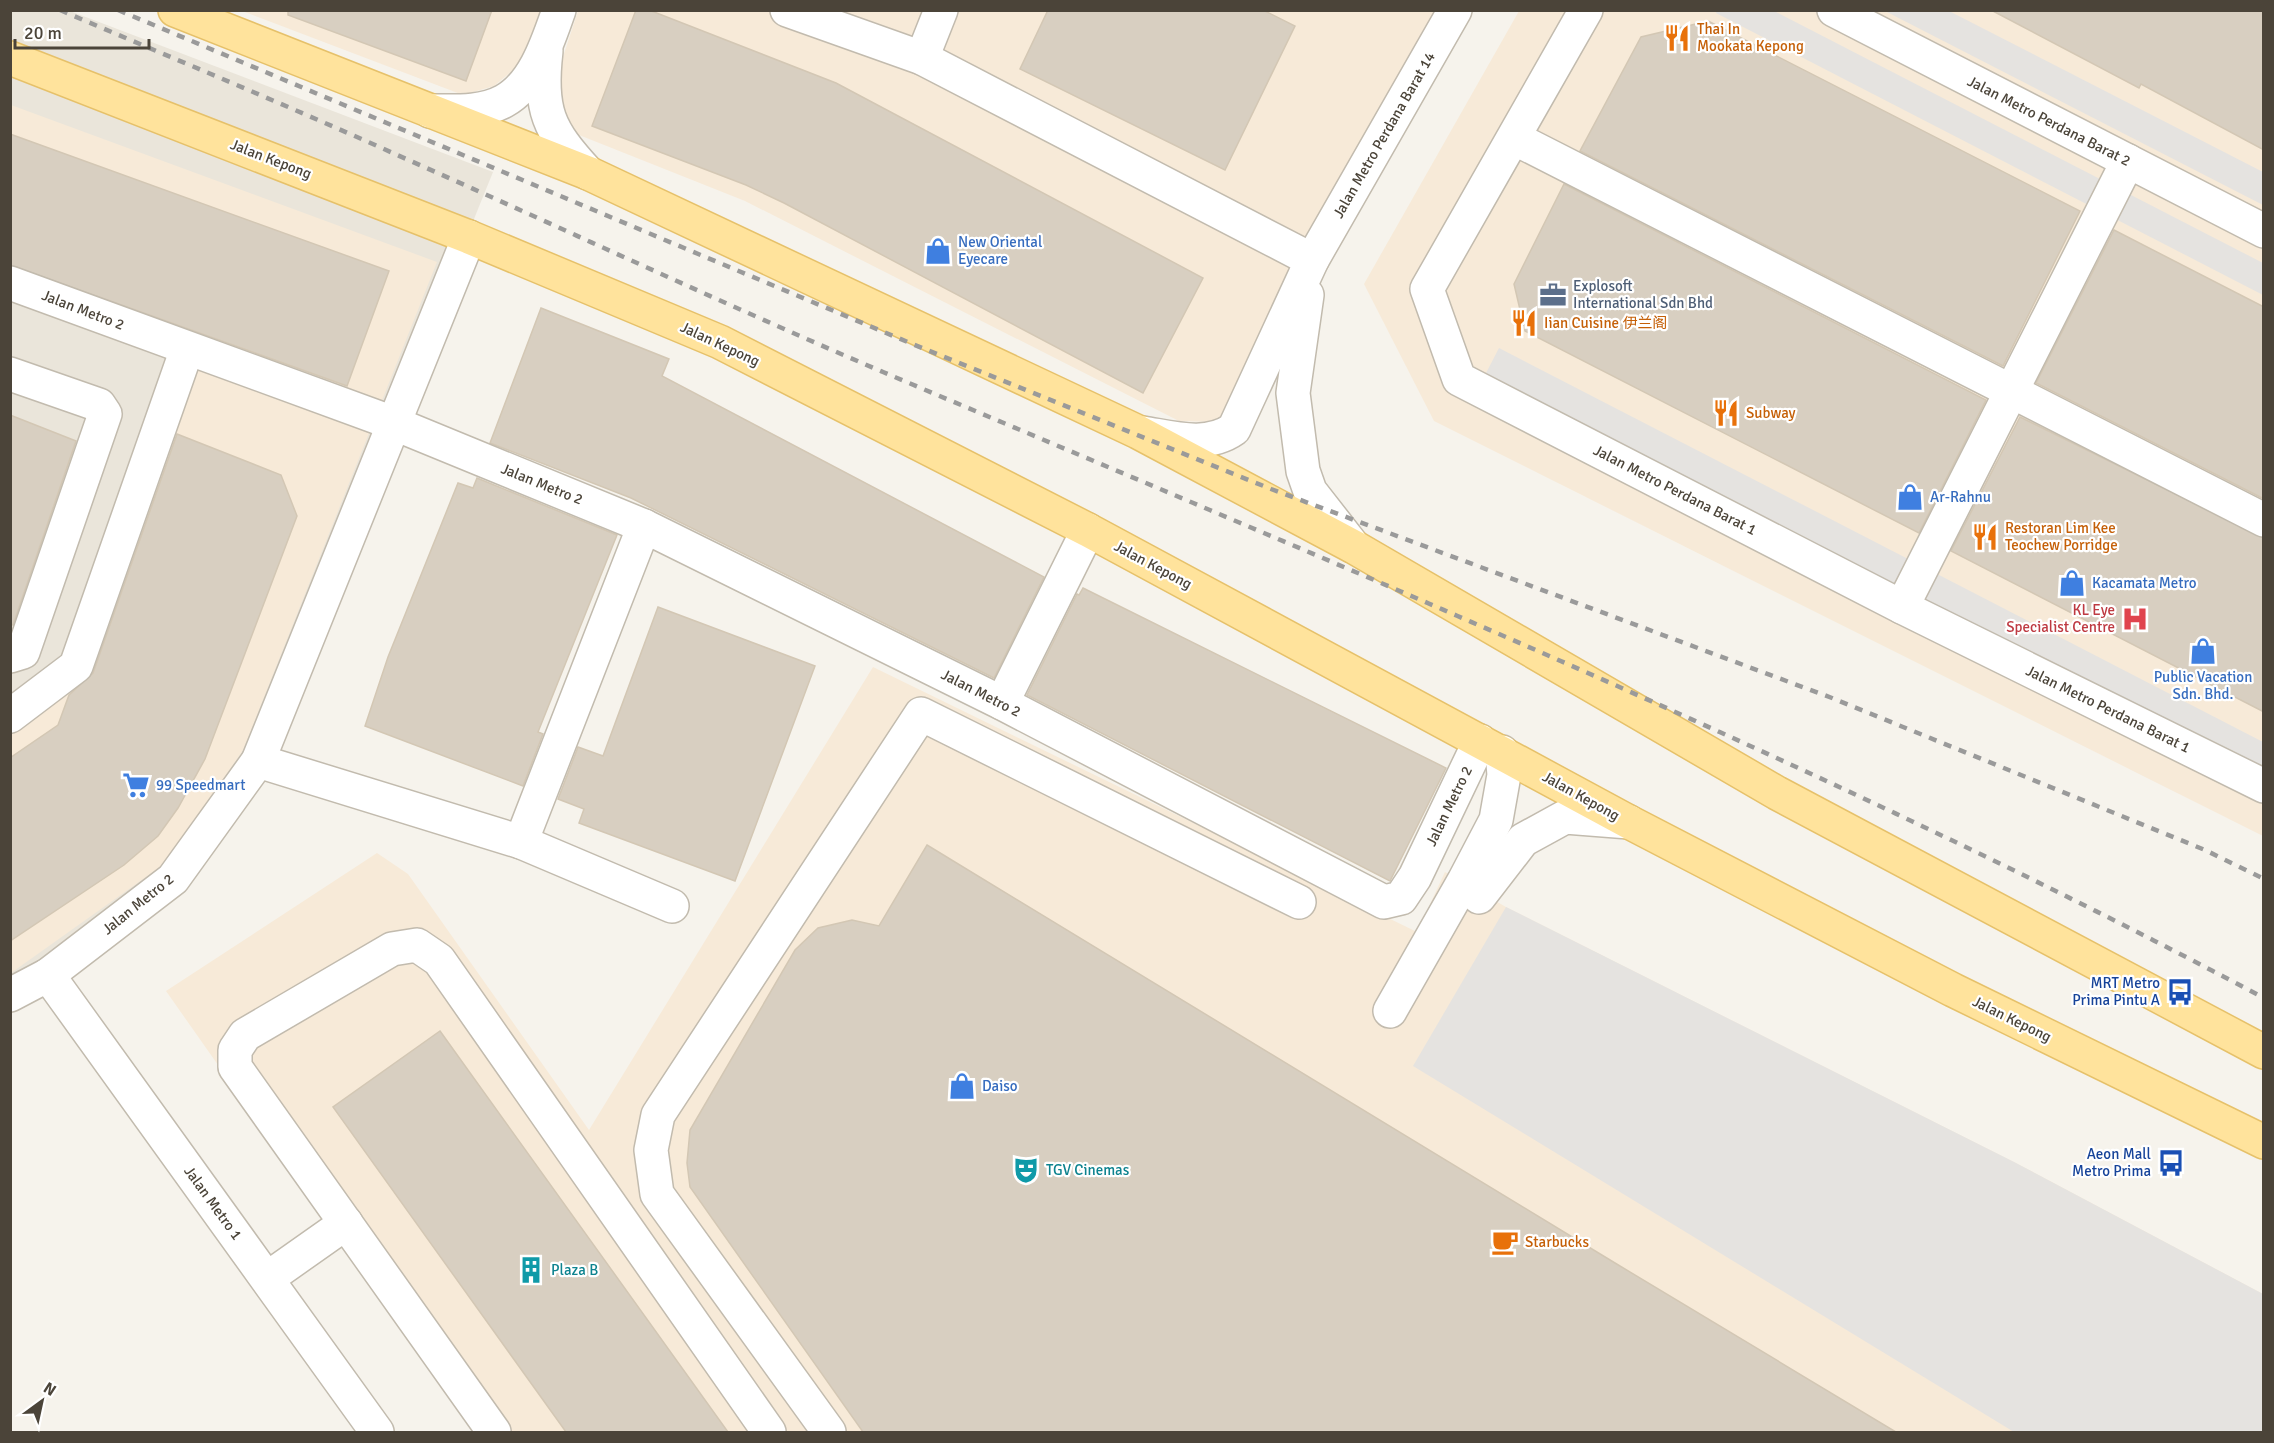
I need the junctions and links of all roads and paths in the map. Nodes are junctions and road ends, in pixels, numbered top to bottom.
1 (175, 10) edge
2 (559, 10) edge
3 (787, 10) edge
4 (941, 10) edge
5 (1455, 10) edge
6 (1586, 10) edge
7 (1834, 10) edge
8 (546, 47) junction
9 (10, 58) edge
10 (922, 58) junction
11 (430, 111) junction
12 (1514, 138) junction
13 (2128, 161) junction
14 (588, 173) junction
15 (2264, 231) edge
16 (469, 237) junction
17 (1312, 260) junction
18 (10, 283) edge
19 (187, 349) junction
20 (10, 374) edge
21 (2011, 391) junction
22 (393, 423) junction
23 (1138, 432) junction
24 (2264, 520) edge
25 (644, 526) junction
26 (1088, 530) junction
27 (1354, 547) junction
28 (1902, 607) junction
29 (10, 656) edge
30 (1002, 703) junction
31 (10, 716) edge
32 (1491, 747) junction
33 (258, 761) junction
34 (2264, 786) edge
35 (1629, 822) junction
36 (521, 842) junction
37 (1479, 897) dead end
38 (1299, 902) dead end
39 (672, 906) dead end
40 (48, 975) junction
41 (10, 995) edge
42 (1390, 1011) dead end
43 (2264, 1052) edge
44 (2264, 1142) edge
45 (346, 1223) junction
46 (268, 1278) junction
47 (377, 1432) edge
48 (494, 1432) edge
49 (768, 1432) edge
50 (829, 1432) edge

1 - 11 main road
2 - 8 street
3 - 10 street
4 - 10 street
5 - 17 street, Jalan Metro Perdana Barat 14
6 - 12 street, Jalan Metro Perdana Barat 1
7 - 13 street, Jalan Metro Perdana Barat 2
8 - 11 street
8 - 14 street
9 - 16 main road, Jalan Kepong
10 - 17 street
11 - 14 main road
12 - 21 street
12 - 28 street, Jalan Metro Perdana Barat 1
13 - 15 street, Jalan Metro Perdana Barat 2
13 - 21 street
14 - 23 main road
16 - 22 street, Jalan Metro 2
16 - 26 main road, Jalan Kepong
17 - 23 street, Jalan Metro Perdana Barat 14
17 - 27 street, Jalan Metro Perdana Barat 14
18 - 19 street, Jalan Metro 2
19 - 22 street, Jalan Metro 2
19 - 31 street
20 - 29 street
21 - 24 street
21 - 28 street
22 - 25 street, Jalan Metro 2
22 - 33 street, Jalan Metro 2
23 - 27 main road
25 - 30 street, Jalan Metro 2
25 - 36 street
26 - 30 street
26 - 32 main road, Jalan Kepong
27 - 43 main road
28 - 34 street, Jalan Metro Perdana Barat 1
30 - 32 street, Jalan Metro 2
32 - 35 main road, Jalan Kepong
32 - 42 street
33 - 36 street
33 - 40 street, Jalan Metro 2
35 - 37 street
35 - 44 main road, Jalan Kepong
36 - 39 street
38 - 50 street
40 - 41 street, Jalan Metro 2
40 - 46 street, Jalan Metro 1
45 - 46 street
45 - 48 street
45 - 49 street
46 - 47 street, Jalan Metro 1

